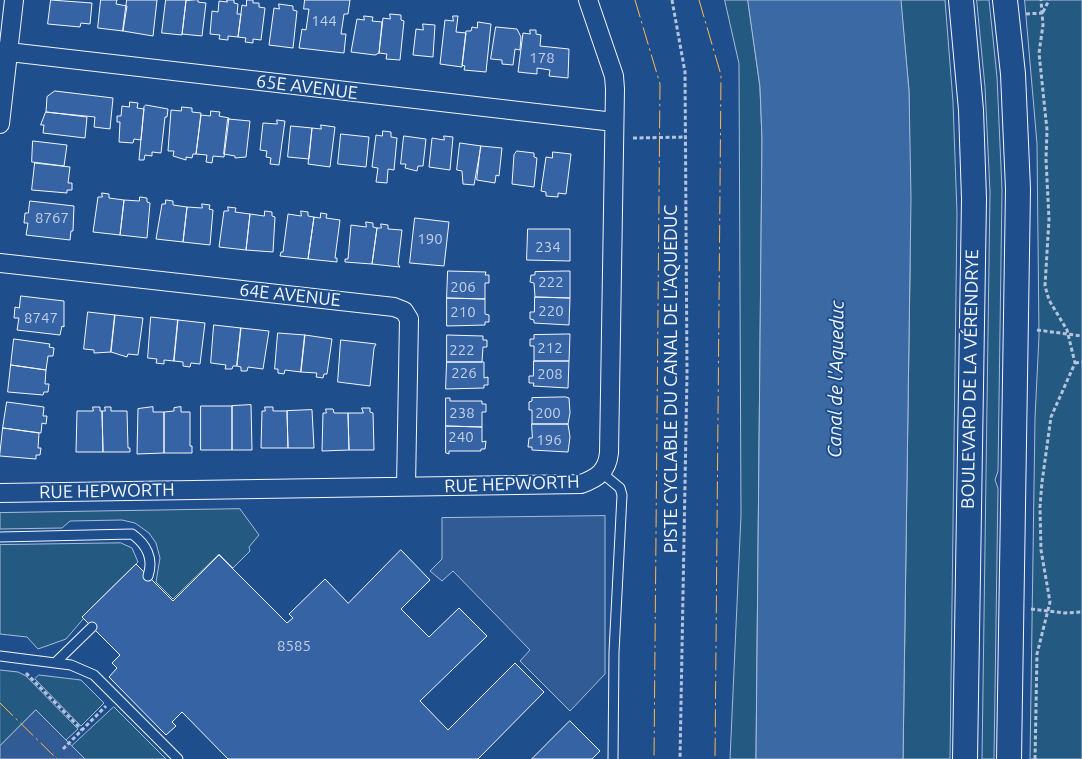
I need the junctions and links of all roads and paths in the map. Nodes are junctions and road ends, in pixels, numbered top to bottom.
1 (14, 0) edge
2 (588, 0) edge
3 (672, 0) edge
4 (961, 0) edge
5 (1005, 0) edge
6 (1041, 0) edge
7 (1049, 0) edge
8 (1043, 12) junction
9 (1024, 14) dead end
10 (4, 52) edge
11 (614, 122) junction
12 (0, 124) edge
13 (633, 138) dead end
14 (686, 138) junction
15 (0, 263) edge
16 (1034, 329) dead end
17 (1068, 334) junction
18 (1082, 336) edge
19 (1082, 362) edge
20 (1074, 363) junction
21 (602, 473) junction
22 (406, 486) junction
23 (0, 493) edge
24 (0, 537) edge
25 (148, 576) dead end
26 (1030, 609) dead end
27 (1048, 609) junction
28 (1082, 612) edge
29 (92, 626) dead end
30 (0, 656) edge
31 (55, 663) junction
32 (24, 671) dead end
33 (110, 703) dead end
34 (82, 730) junction
35 (63, 749) dead end
36 (178, 759) edge
37 (613, 759) edge
38 (680, 759) edge
39 (965, 759) edge
40 (1010, 759) edge
41 (1035, 759) edge

1 - 10 street
2 - 11 street, RUE HEPWORTH
3 - 14 path, PISTE CYCLABLE DU CANAL DE L'AQUEDUC
4 - 39 main road, BOULEVARD DE LA VÉRENDRYE
5 - 40 main road
6 - 8 path
7 - 8 path
8 - 9 path
8 - 17 path
10 - 11 street, 65E AVENUE
10 - 12 street
11 - 21 street, RUE HEPWORTH
13 - 14 path
14 - 38 path, PISTE CYCLABLE DU CANAL DE L'AQUEDUC
15 - 22 street, 64E AVENUE
16 - 17 path
17 - 18 path
17 - 20 path
19 - 20 path
20 - 27 path
21 - 22 street, RUE HEPWORTH
21 - 37 lane
22 - 23 street, RUE HEPWORTH
24 - 25 lane
26 - 27 path
27 - 28 path
27 - 41 path
29 - 31 lane
30 - 31 lane
31 - 36 lane
32 - 34 path
33 - 34 path
34 - 35 path

